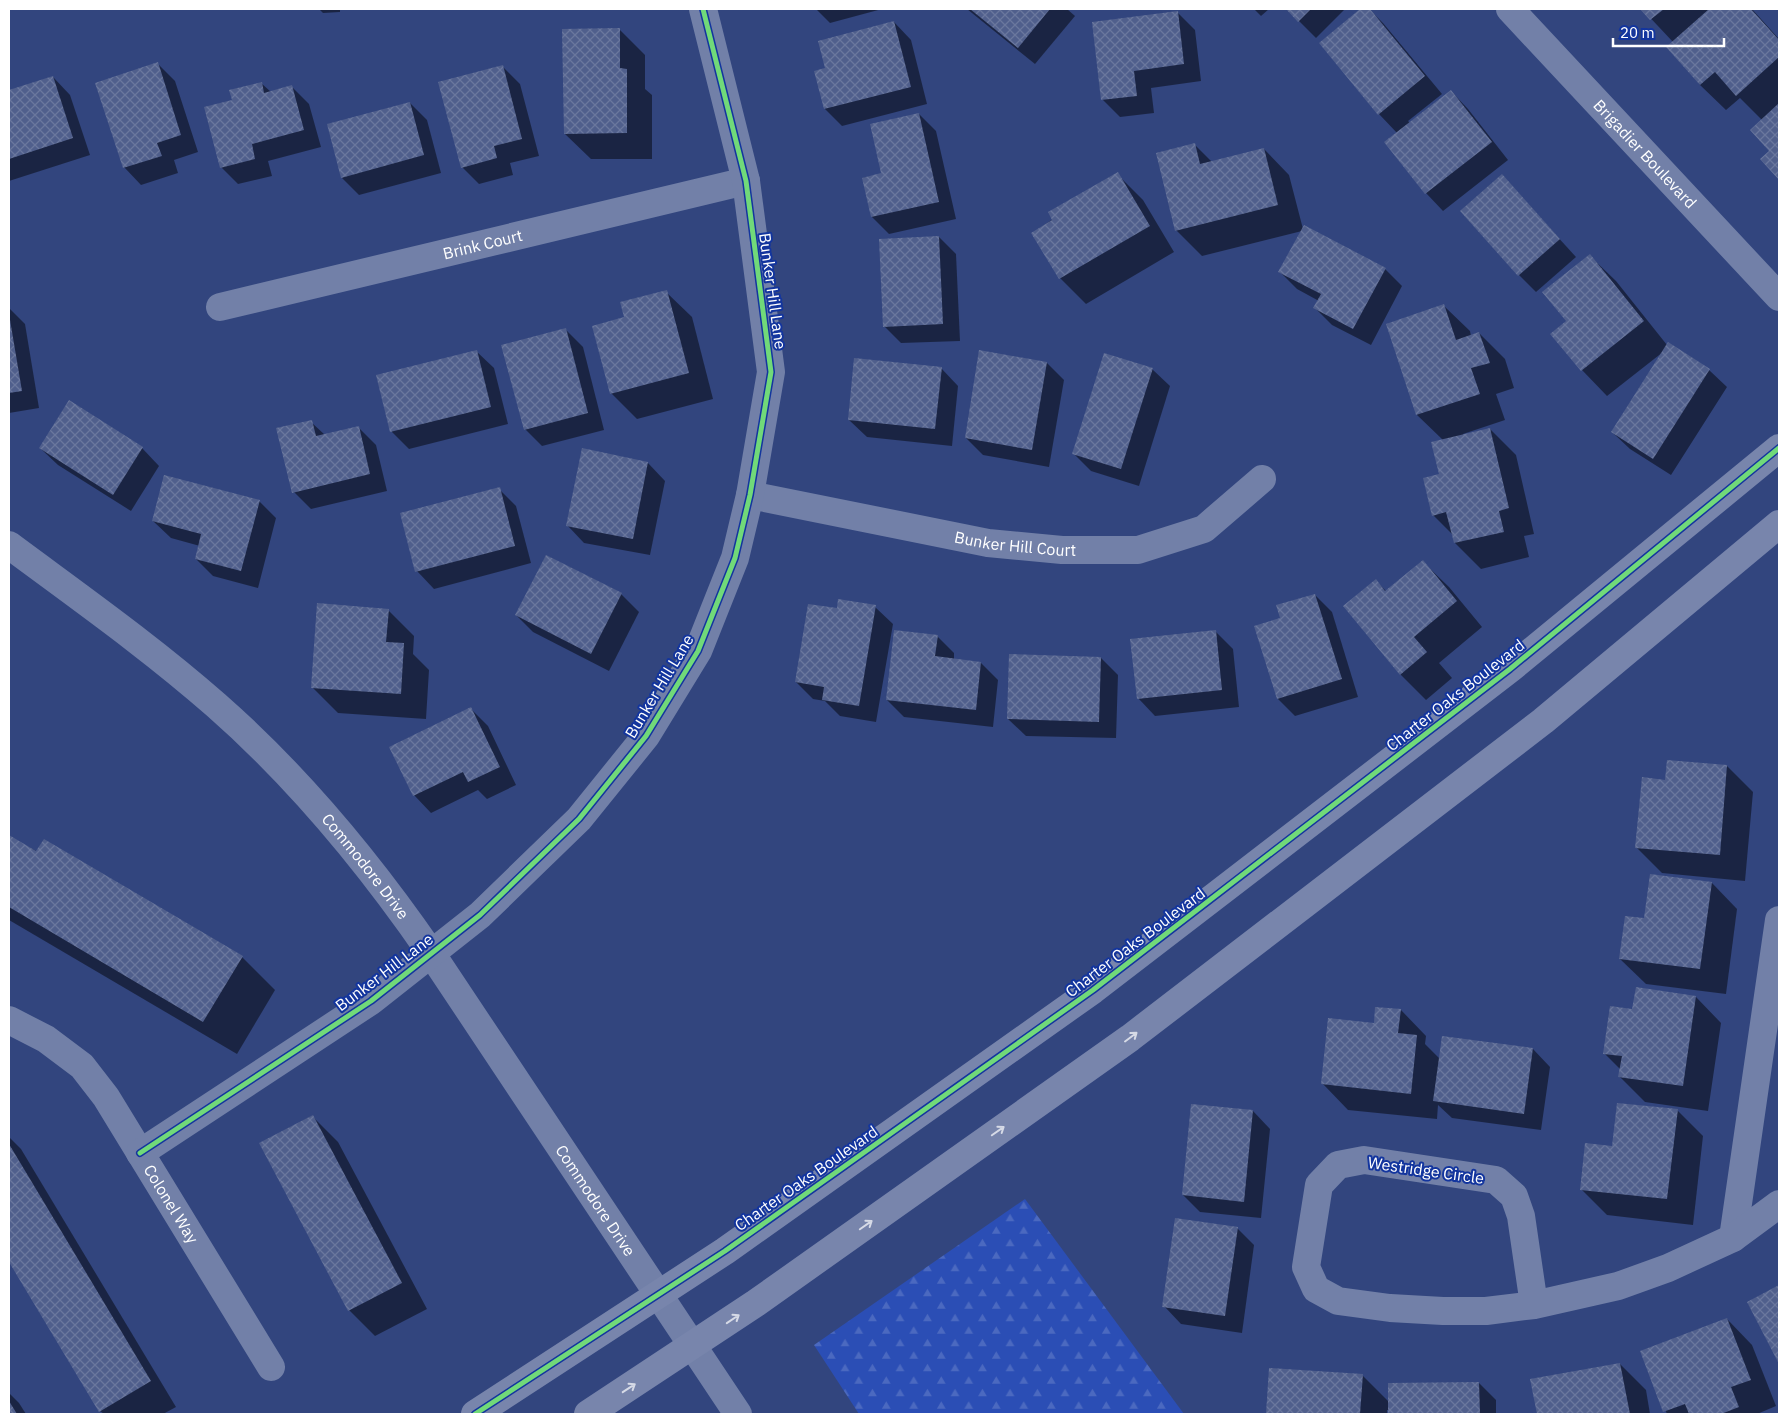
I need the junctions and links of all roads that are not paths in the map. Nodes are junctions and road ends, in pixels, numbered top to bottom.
1 (703, 9) edge
2 (1510, 9) edge
3 (746, 180) junction
4 (1779, 297) edge
5 (220, 307) dead end
6 (1779, 448) edge
7 (1262, 479) dead end
8 (750, 495) junction
9 (1779, 524) edge
10 (9, 545) edge
11 (1779, 920) edge
12 (431, 953) junction
13 (9, 1020) edge
14 (140, 1153) junction
15 (1779, 1204) edge
16 (1733, 1238) junction
17 (658, 1295) junction
18 (1534, 1305) junction
19 (692, 1346) junction
20 (271, 1368) dead end
21 (475, 1414) edge
22 (588, 1414) edge
23 (738, 1414) edge

1 - 3 street, Bunker Hill Lane
2 - 4 street, Brigadier Boulevard
3 - 5 street, Brink Court
3 - 8 street, Bunker Hill Lane
6 - 17 street, Charter Oaks Boulevard
7 - 8 street, Bunker Hill Court
8 - 12 street, Bunker Hill Lane
19 -> 9 street
10 - 12 street, Commodore Drive
11 - 16 street
12 - 14 street, Bunker Hill Lane
12 - 17 street, Commodore Drive
13 - 14 street, Colonel Way
14 - 20 street, Colonel Way
15 - 16 street, Westridge Circle
16 - 18 street, Westridge Circle
17 - 19 street, Commodore Drive
17 - 21 street, Charter Oaks Boulevard
18 - 18 street, Westridge Circle
22 -> 19 street
19 - 23 street, Commodore Drive

